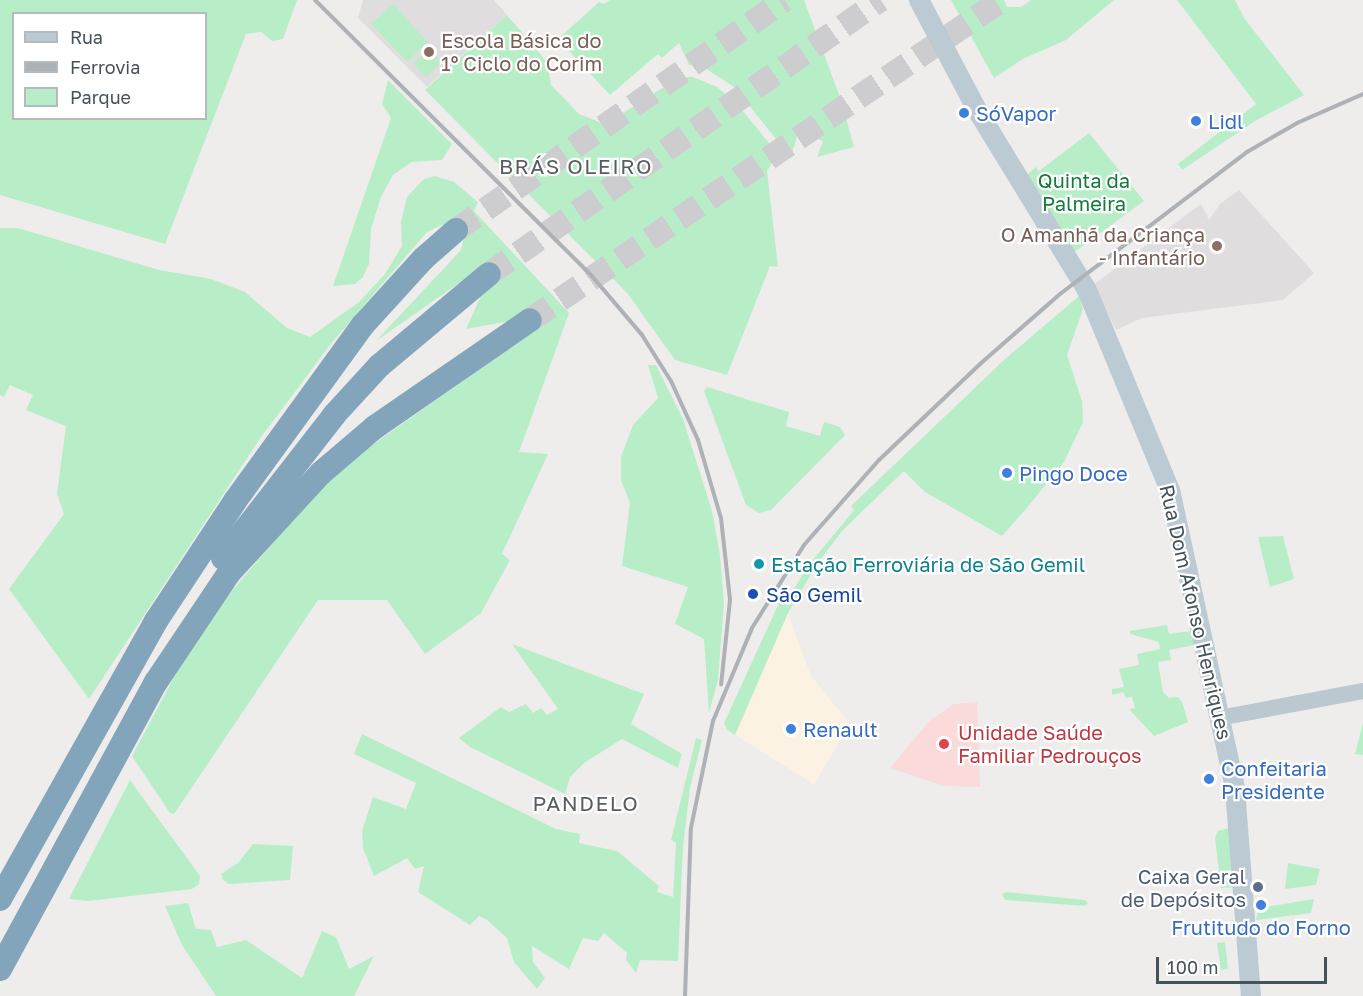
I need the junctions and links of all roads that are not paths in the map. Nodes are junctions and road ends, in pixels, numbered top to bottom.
1 (919, 0) edge
2 (456, 230) tunnel mouth
3 (489, 274) tunnel mouth
4 (530, 320) tunnel mouth
5 (1363, 691) edge
6 (1220, 718) junction
7 (2, 893) edge
8 (10, 940) edge
9 (0, 969) edge
10 (1251, 996) edge

1 - 6 main road, Rua Dom Afonso Henriques
2 - 7 highway
3 - 8 highway
4 - 8 highway
5 - 6 street
6 - 10 main road, Rua Dom Afonso Henriques
8 - 9 highway

